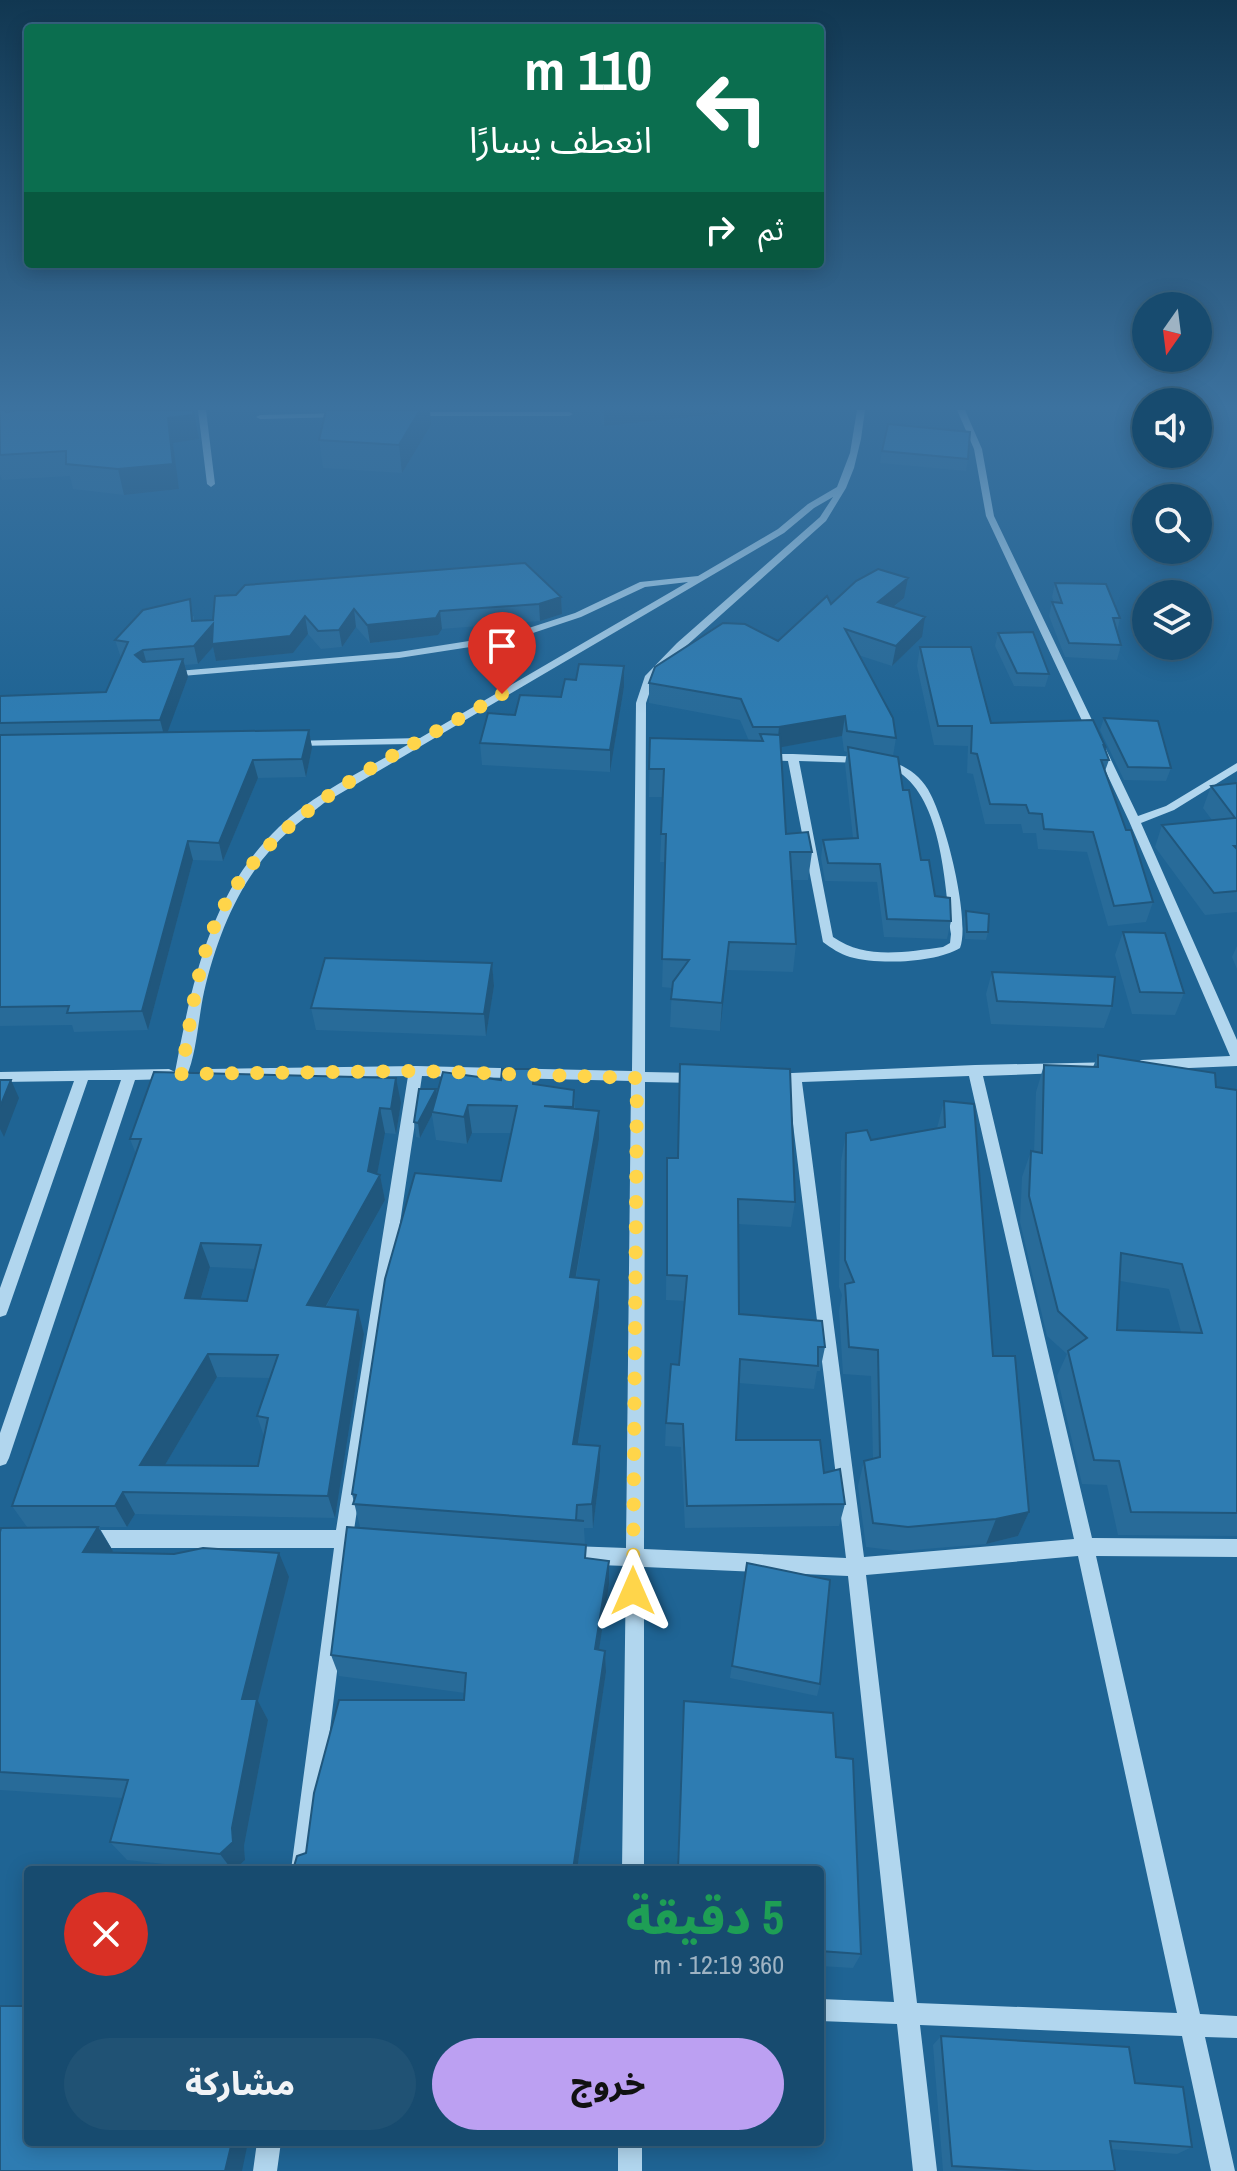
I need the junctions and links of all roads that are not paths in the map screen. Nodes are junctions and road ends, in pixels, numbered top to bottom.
1 (805, 511) edge
2 (828, 511) edge
3 (989, 511) edge
4 (700, 578) junction
5 (164, 674) edge
6 (426, 741) junction
7 (284, 743) edge
8 (641, 755) junction
9 (657, 755) edge
10 (747, 756) edge
11 (793, 757) junction
12 (1237, 766) edge
13 (1135, 821) junction
14 (1237, 1059) edge
15 (975, 1070) junction
16 (416, 1071) junction
17 (181, 1074) junction
18 (130, 1075) junction
19 (83, 1076) junction
20 (0, 1077) edge
21 (637, 1078) junction
22 (715, 1078) edge
23 (762, 1078) edge
24 (794, 1078) junction
25 (1, 1306) edge
26 (0, 1458) edge
27 (344, 1538) junction
28 (62, 1539) edge
29 (374, 1540) edge
30 (1085, 1547) junction
31 (1237, 1548) edge
32 (557, 1554) edge
33 (633, 1560) junction
34 (856, 1567) junction
35 (303, 1866) edge
36 (633, 1866) edge
37 (824, 2010) edge
38 (907, 2014) junction
39 (1190, 2026) junction
40 (1237, 2027) edge
41 (268, 2146) edge
42 (630, 2146) edge
43 (265, 2171) edge
44 (630, 2171) edge
45 (925, 2171) edge
46 (1223, 2171) edge

1 - 4 street
2 - 8 street
3 - 13 street
4 - 5 street
4 - 6 street
6 - 7 street
6 - 17 street
8 - 9 street
8 - 21 street
10 - 11 street
11 - 11 street
12 - 13 street
13 - 14 street
14 - 15 street
15 - 24 street
15 - 30 street
16 - 17 street
16 - 21 street
16 - 27 street
17 - 18 street
18 - 19 street
18 - 26 street
19 - 20 street
19 - 25 street
21 - 22 street
21 - 33 street
23 - 24 street
24 - 34 street
27 - 28 street
27 - 29 street
27 - 35 street
30 - 31 street
30 - 34 street
30 - 39 street
32 - 33 street
33 - 34 street
33 - 36 street
34 - 38 street
37 - 38 street
38 - 39 street
38 - 45 street
39 - 40 street
39 - 46 street
41 - 43 street
42 - 44 street

